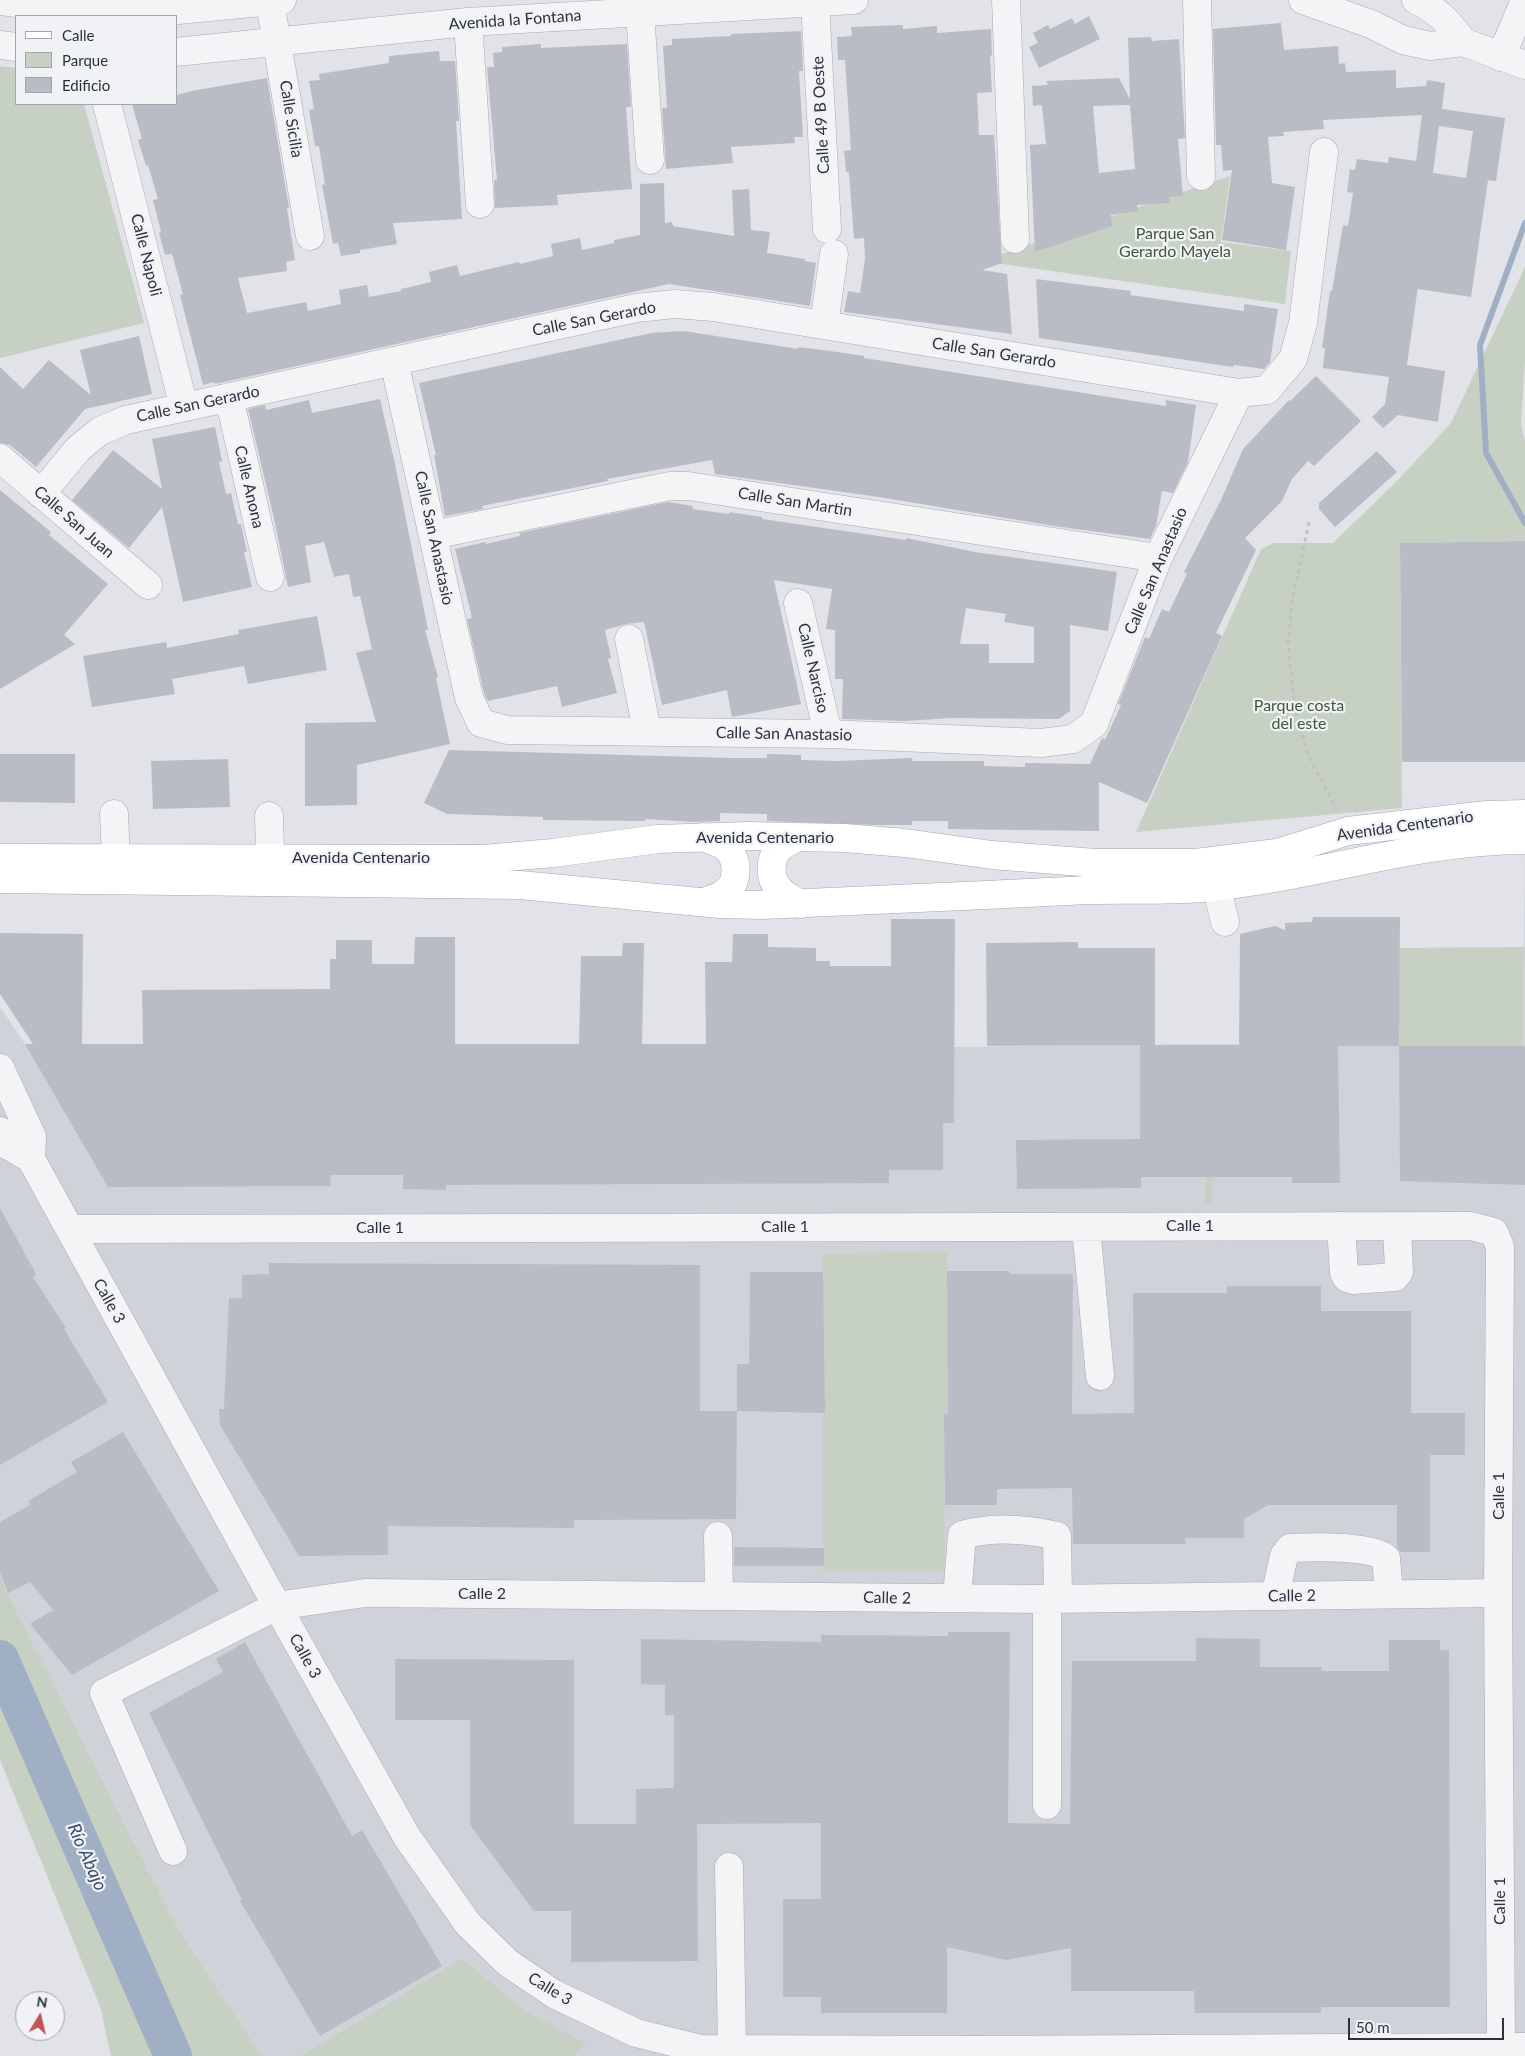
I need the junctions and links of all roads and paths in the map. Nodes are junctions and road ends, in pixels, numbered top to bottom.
1 (854, 0) edge
2 (1006, 0) edge
3 (1196, 0) edge
4 (1303, 0) edge
5 (1416, 0) edge
6 (1525, 0) edge
7 (0, 1) edge
8 (276, 1) edge
9 (815, 1) edge
10 (640, 12) junction
11 (85, 14) edge
12 (468, 22) junction
13 (1463, 42) junction
14 (279, 43) junction
15 (0, 45) edge
16 (15, 47) edge
17 (178, 52) edge
18 (1513, 61) edge
19 (106, 105) edge
20 (1324, 152) dead end
21 (650, 160) dead end
22 (1200, 176) dead end
23 (480, 204) dead end
24 (310, 236) dead end
25 (1015, 239) dead end
26 (824, 325) junction
27 (394, 361) junction
28 (1239, 393) junction
29 (229, 397) junction
30 (184, 407) junction
31 (0, 458) edge
32 (41, 494) junction
33 (1309, 522) dead end
34 (433, 535) junction
35 (1158, 558) junction
36 (270, 577) dead end
37 (148, 585) dead end
38 (798, 603) dead end
39 (628, 638) dead end
40 (647, 731) junction
41 (828, 734) junction
42 (114, 814) dead end
43 (1525, 814) edge
44 (269, 816) dead end
45 (1348, 831) junction
46 (702, 837) junction
47 (796, 838) junction
48 (1525, 840) edge
49 (0, 858) edge
50 (116, 858) junction
51 (270, 870) junction
52 (0, 879) edge
53 (1216, 886) junction
54 (703, 902) junction
55 (800, 904) junction
56 (1225, 922) dead end
57 (0, 1068) edge
58 (0, 1131) edge
59 (31, 1159) junction
60 (1341, 1226) junction
61 (1397, 1226) junction
62 (1086, 1227) junction
63 (70, 1230) junction
64 (1100, 1376) dead end
65 (718, 1536) dead end
66 (1498, 1593) junction
67 (1389, 1594) junction
68 (719, 1596) junction
69 (1275, 1596) junction
70 (957, 1598) junction
71 (1053, 1599) junction
72 (277, 1606) junction
73 (1047, 1805) dead end
74 (173, 1851) dead end
75 (729, 1867) dead end
76 (1513, 2047) edge
77 (732, 2050) junction
78 (1181, 2052) edge

1 - 9 street, Avenida la Fontana
2 - 25 street
3 - 22 street
4 - 13 street
5 - 13 street
6 - 18 street
7 - 11 street
8 - 11 street
8 - 14 street, Calle Sicilia
9 - 10 street, Avenida la Fontana
9 - 26 street, Calle 49 B Oeste
10 - 12 street, Avenida la Fontana
10 - 21 street
12 - 14 street, Avenida la Fontana
12 - 23 street
13 - 18 street
14 - 17 street, Avenida la Fontana
14 - 24 street, Calle Sicilia
15 - 16 street
19 - 30 street, Calle Napoli
20 - 28 street, Calle San Gerardo
26 - 27 street, Calle San Gerardo
26 - 28 street, Calle San Gerardo
27 - 29 street, Calle San Gerardo
27 - 34 street, Calle San Anastasio
28 - 35 street, Calle San Anastasio
29 - 30 street, Calle San Gerardo
29 - 36 street, Calle Anona
30 - 32 street, Calle San Gerardo
31 - 32 street, Calle San Juan
32 - 37 street, Calle San Juan
33 - 45 path
34 - 35 street, Calle San Martin
34 - 40 street, Calle San Anastasio
35 - 41 street, Calle San Anastasio
38 - 41 street, Calle Narciso
39 - 40 street
40 - 41 street, Calle San Anastasio
42 - 50 street
43 - 45 main road, Avenida Centenario
44 - 51 street
45 - 47 main road, Avenida Centenario
46 - 47 main road, Avenida Centenario
46 - 51 main road, Avenida Centenario
46 - 54 main road
47 - 55 main road
48 - 53 main road, Avenida Centenario
49 - 50 main road, Avenida Centenario
50 - 51 main road, Avenida Centenario
51 - 52 main road, Avenida Centenario
51 - 54 main road, Avenida Centenario
53 - 55 main road, Avenida Centenario
53 - 56 street
54 - 55 main road, Avenida Centenario
57 - 59 street, Calle 3
58 - 59 street, Calle 3
59 - 63 street, Calle 3
60 - 61 street, Calle 1
60 - 61 street
60 - 62 street, Calle 1
61 - 66 street, Calle 1
62 - 63 street, Calle 1
62 - 64 street
63 - 72 street, Calle 3
65 - 68 street
66 - 67 street, Calle 2
66 - 76 street, Calle 1
67 - 69 street, Calle 2
67 - 69 street
68 - 70 street, Calle 2
68 - 72 street, Calle 2
69 - 71 street, Calle 2
70 - 71 street, Calle 2
70 - 71 street
71 - 73 street
72 - 74 street, Calle 2
72 - 77 street, Calle 3
75 - 77 street
76 - 78 street, Calle 3
77 - 78 street, Calle 3

